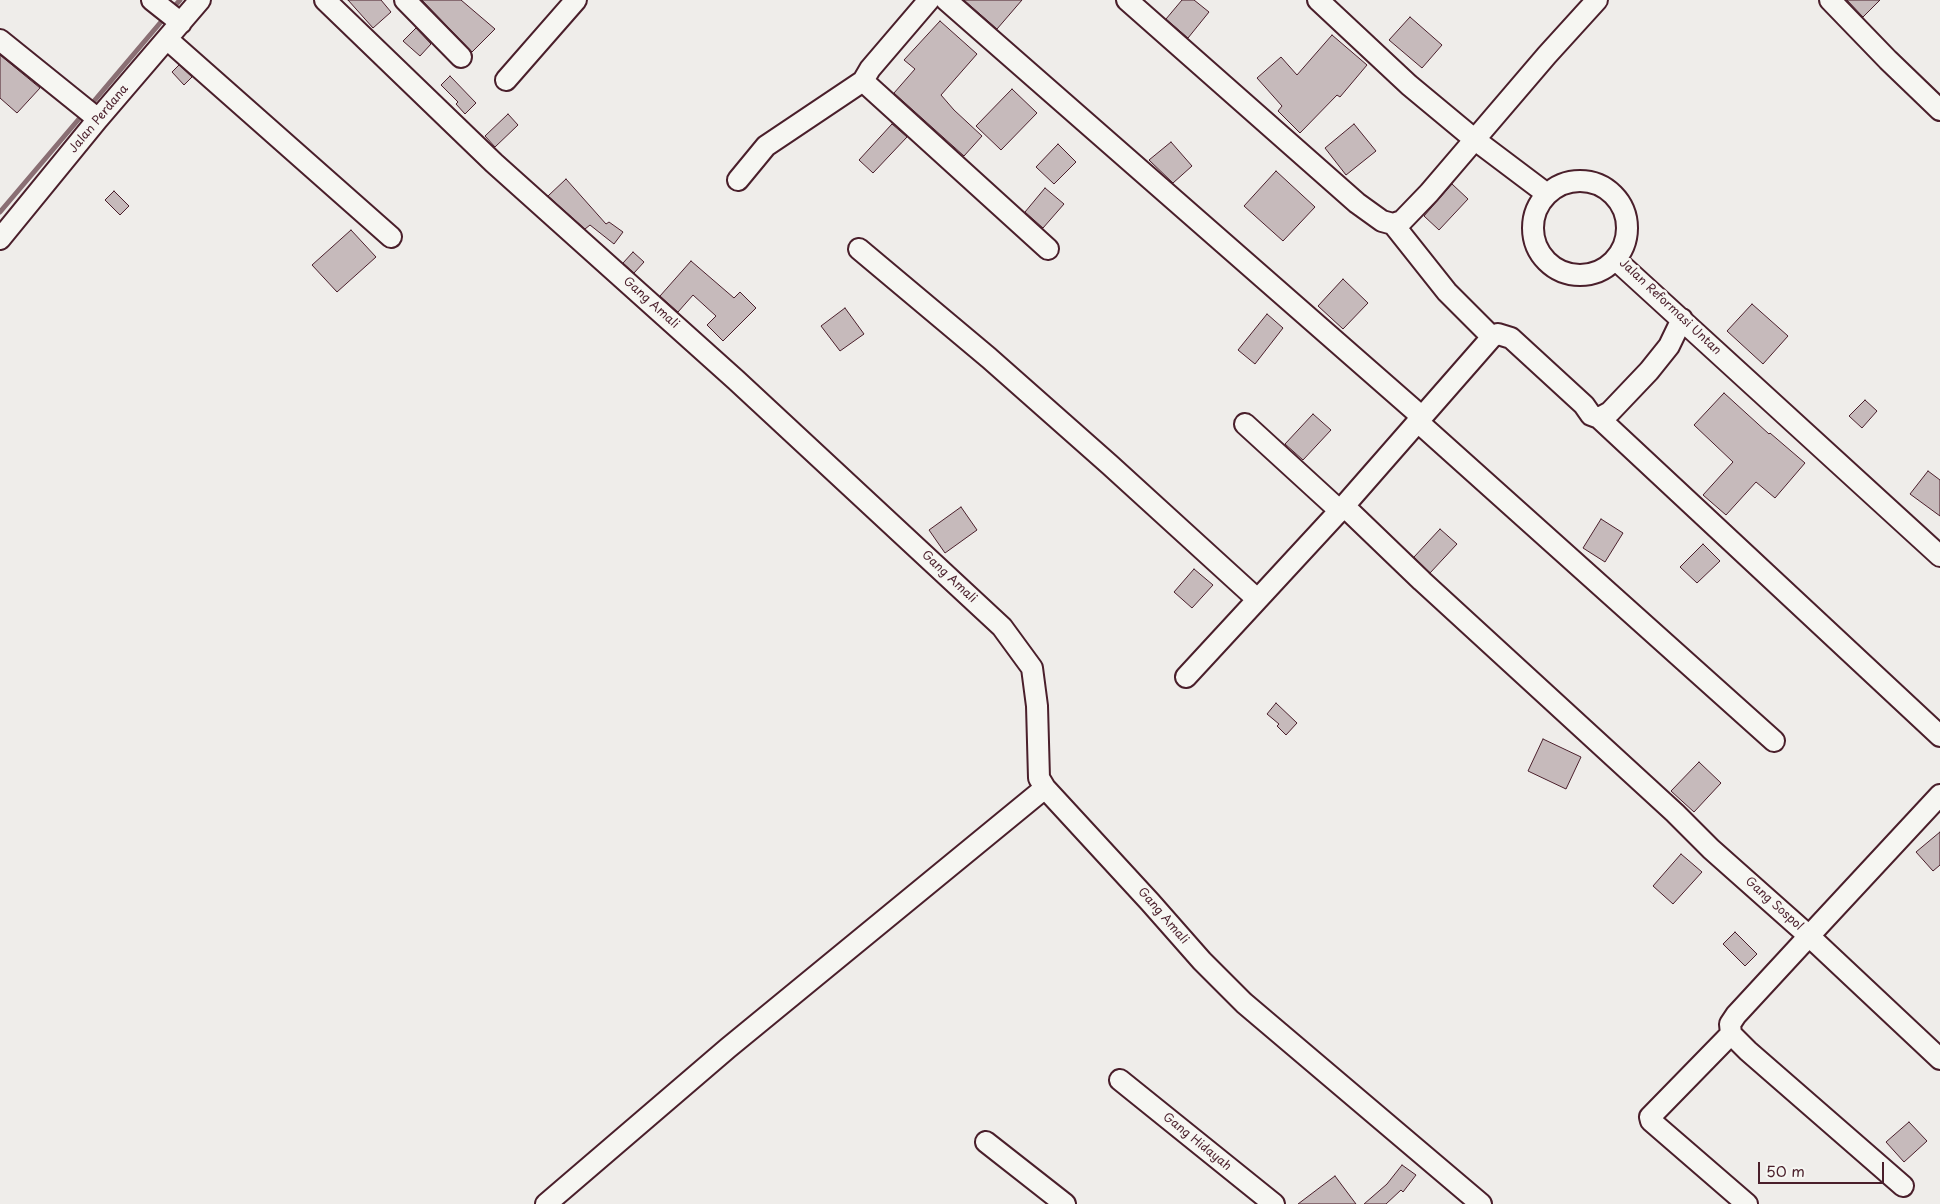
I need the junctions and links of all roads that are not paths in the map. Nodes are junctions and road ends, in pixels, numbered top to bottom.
1 (200, 0) edge
2 (325, 0) edge
3 (404, 0) edge
4 (576, 0) edge
5 (929, 0) edge
6 (946, 0) edge
7 (1127, 0) edge
8 (1318, 0) edge
9 (1598, 0) edge
10 (1830, 0) edge
11 (167, 12) edge
12 (167, 39) junction
13 (0, 40) edge
14 (461, 57) dead end
15 (506, 80) dead end
16 (863, 81) junction
17 (1940, 110) edge
18 (90, 113) junction
19 (1474, 139) junction
20 (738, 180) dead end
21 (1547, 194) junction
22 (1392, 224) junction
23 (391, 237) dead end
24 (0, 240) edge
25 (859, 249) dead end
26 (1048, 249) dead end
27 (1616, 260) junction
28 (1682, 319) junction
29 (1492, 337) junction
30 (1599, 418) junction
31 (1419, 419) junction
32 (1245, 424) dead end
33 (1341, 508) junction
34 (1940, 556) edge
35 (1257, 599) junction
36 (1186, 677) dead end
37 (1940, 736) edge
38 (1774, 741) dead end
39 (1045, 788) junction
40 (1940, 795) edge
41 (1809, 936) junction
42 (1731, 1034) junction
43 (1940, 1059) edge
44 (1120, 1080) dead end
45 (986, 1142) dead end
46 (1903, 1186) dead end
47 (546, 1204) edge
48 (1065, 1204) edge
49 (1274, 1204) edge
50 (1481, 1204) edge
51 (1747, 1204) edge

1 - 11 street, Jalan Perdana
2 - 39 street, Gang Amali
3 - 14 street
4 - 15 street
5 - 16 street
6 - 31 street
7 - 22 street
8 - 19 street
9 - 19 street
10 - 17 street
11 - 12 street, Jalan Perdana
12 - 18 street, Jalan Perdana
12 - 23 street
13 - 18 street
16 - 20 street
16 - 26 street
18 - 24 street, Jalan Perdana
19 - 21 street
19 - 22 street
21 - 27 street, Jalan Reformasi Untan
21 - 27 street
22 - 29 street
25 - 35 street
27 - 28 street, Jalan Reformasi Untan
28 - 30 street
28 - 34 street, Jalan Reformasi Untan
29 - 30 street
29 - 31 street
30 - 37 street
31 - 33 street
31 - 38 street
32 - 33 street, Gang Sospol
33 - 35 street
33 - 41 street, Gang Sospol
35 - 36 street
39 - 47 street
39 - 50 street, Gang Amali
40 - 41 street, Gang Sospol
41 - 42 street
41 - 43 street
42 - 46 street
42 - 51 street
44 - 49 street, Gang Hidayah
45 - 48 street

